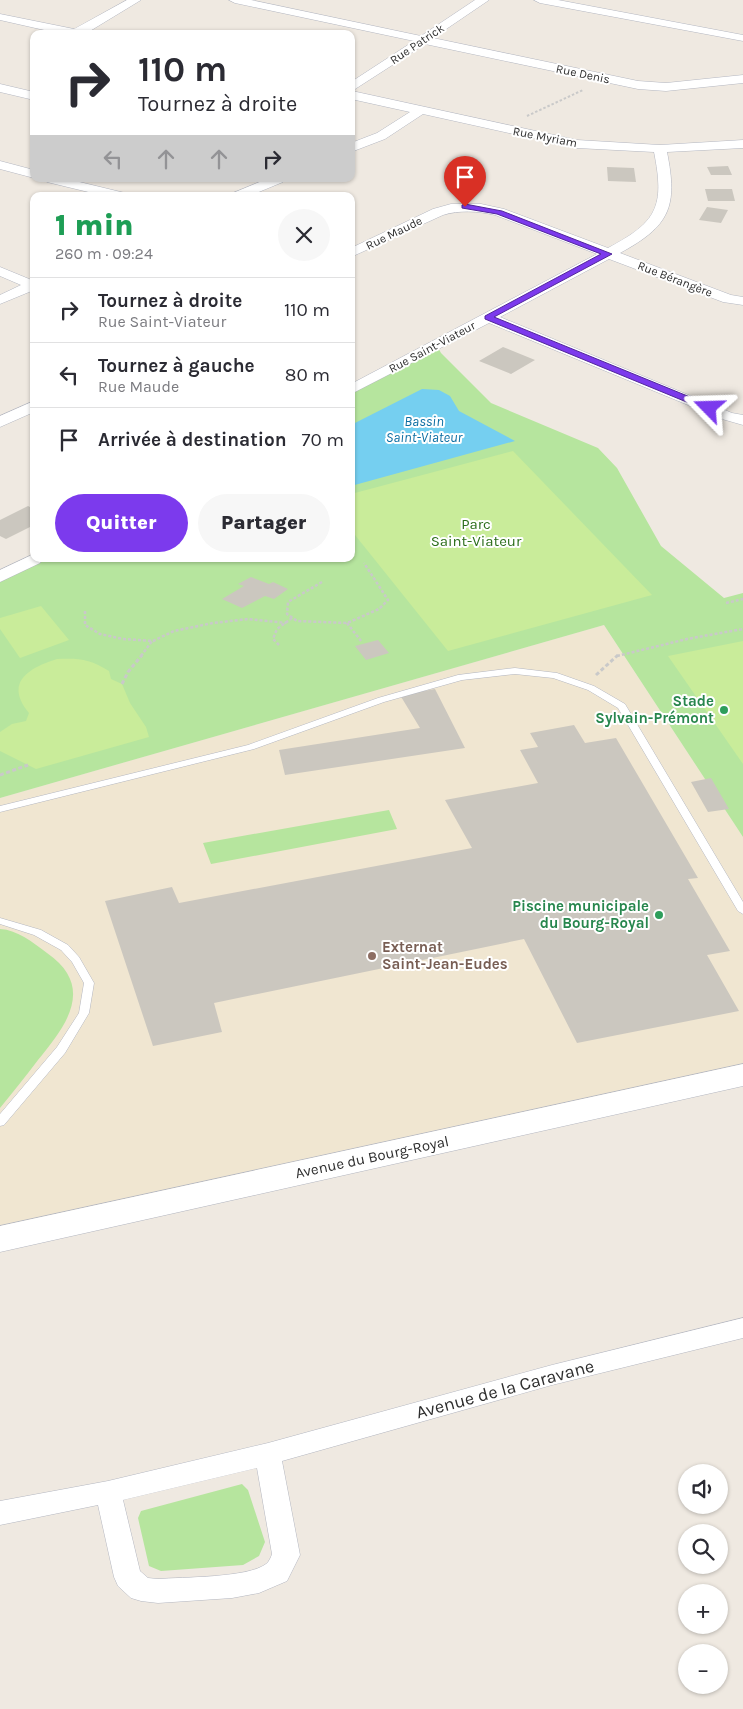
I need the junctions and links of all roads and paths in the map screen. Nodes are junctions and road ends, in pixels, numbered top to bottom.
1 (135, 0) edge
2 (235, 0) edge
3 (483, 0) edge
4 (540, 0) edge
5 (0, 17) edge
6 (59, 30) edge
7 (84, 30) edge
8 (743, 38) edge
9 (424, 40) junction
10 (606, 78) junction
11 (743, 79) edge
12 (355, 85) edge
13 (0, 88) edge
14 (30, 95) edge
15 (355, 96) edge
16 (421, 110) junction
17 (502, 128) junction
18 (743, 144) edge
19 (355, 146) edge
20 (660, 150) junction
21 (0, 165) edge
22 (30, 173) edge
23 (64, 182) edge
24 (271, 182) edge
25 (104, 192) edge
26 (247, 192) edge
27 (355, 252) edge
28 (608, 254) junction
29 (0, 271) edge
30 (30, 285) edge
31 (30, 287) edge
32 (0, 300) edge
33 (743, 301) edge
34 (488, 318) junction
35 (355, 388) edge
36 (30, 408) edge
37 (743, 420) edge
38 (0, 422) edge
39 (30, 561) edge
40 (364, 563) dead end
41 (0, 577) edge
42 (322, 582) dead end
43 (743, 599) edge
44 (726, 603) dead end
45 (85, 611) dead end
46 (292, 618) junction
47 (347, 622) junction
48 (286, 623) junction
49 (743, 629) edge
50 (153, 641) junction
51 (361, 641) dead end
52 (279, 646) dead end
53 (122, 684) dead end
54 (584, 685) junction
55 (28, 765) dead end
56 (0, 775) edge
57 (0, 810) edge
58 (743, 911) edge
59 (0, 921) edge
60 (743, 1075) edge
61 (0, 1122) edge
62 (0, 1239) edge
63 (743, 1328) edge
64 (268, 1454) junction
65 (108, 1492) junction
66 (0, 1514) edge

1 - 7 street
2 - 9 street, Rue Denis
3 - 9 street, Rue Patrick
4 - 8 street
5 - 6 street
9 - 10 street, Rue Denis
9 - 12 street, Rue Patrick
10 - 11 street, Rue Denis
10 - 17 path
13 - 14 street
15 - 16 street, Rue Myriam
16 - 17 street, Rue Myriam
16 - 19 street
17 - 20 street, Rue Myriam
18 - 20 street, Rue Myriam
20 - 28 street, Rue Saint-Viateur
21 - 22 street
23 - 25 street
24 - 26 street
27 - 28 street, Rue Maude
28 - 33 street, Rue Bérangère
28 - 34 street, Rue Saint-Viateur
29 - 30 street
31 - 32 street
34 - 35 street, Rue Saint-Viateur
34 - 37 street
36 - 38 street
39 - 41 street
40 - 47 path
42 - 46 path
43 - 44 path
45 - 50 path
46 - 47 path
46 - 48 path
47 - 51 path
48 - 50 path
48 - 52 path
49 - 54 path
50 - 53 path
54 - 57 lane
54 - 58 lane
55 - 56 path
59 - 61 lane
60 - 62 main road, Avenue du Bourg-Royal
63 - 64 street, Avenue de la Caravane
64 - 65 street, Avenue de la Caravane
64 - 65 street
65 - 66 street, Avenue de la Caravane

